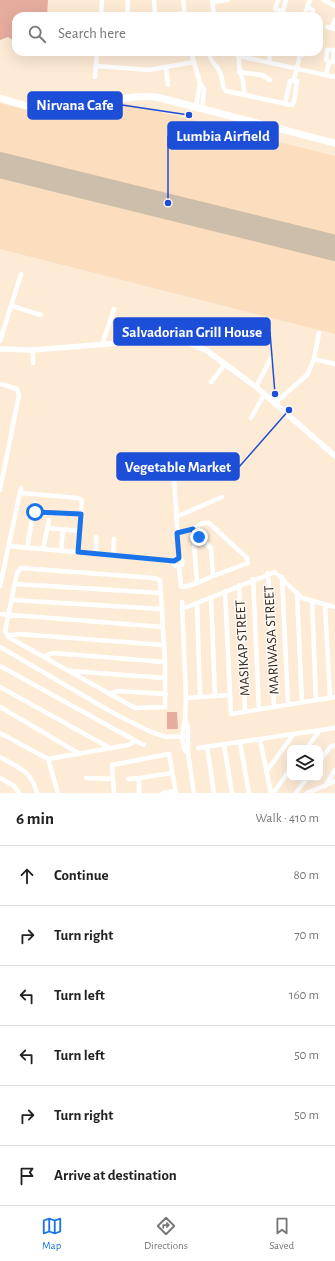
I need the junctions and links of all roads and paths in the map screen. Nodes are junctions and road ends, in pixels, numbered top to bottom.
1 (102, 0) edge
2 (128, 0) edge
3 (154, 0) edge
4 (182, 0) edge
5 (225, 0) edge
6 (228, 0) edge
7 (278, 0) edge
8 (286, 0) edge
9 (310, 0) edge
10 (324, 0) edge
11 (212, 1) edge
12 (335, 6) edge
13 (307, 7) junction
14 (101, 12) edge
15 (127, 12) edge
16 (155, 12) edge
17 (184, 12) edge
18 (213, 12) edge
19 (305, 12) edge
20 (313, 12) edge
21 (335, 21) edge
22 (331, 28) edge
23 (97, 56) edge
24 (192, 56) edge
25 (210, 56) edge
26 (239, 56) joint
27 (270, 56) edge
28 (300, 56) edge
29 (194, 62) junction
30 (269, 62) junction
31 (328, 62) dead end
32 (96, 66) junction
33 (166, 68) junction
34 (297, 68) junction
35 (239, 72) junction
36 (326, 75) junction
37 (95, 77) dead end
38 (335, 77) edge
39 (270, 80) dead end
40 (294, 80) junction
41 (200, 83) junction
42 (168, 85) dead end
43 (198, 95) junction
44 (244, 95) junction
45 (204, 96) junction
46 (0, 98) edge
47 (285, 104) junction
48 (199, 108) junction
49 (335, 143) edge
50 (21, 274) dead end
51 (12, 306) junction
52 (114, 309) dead end
53 (41, 315) dead end
54 (319, 333) dead end
55 (0, 341) edge
56 (102, 344) junction
57 (0, 349) edge
58 (33, 350) junction
59 (271, 358) dead end
60 (314, 359) junction
61 (32, 363) dead end
62 (225, 364) junction
63 (335, 364) edge
64 (211, 382) dead end
65 (0, 384) edge
66 (256, 387) junction
67 (264, 395) junction
68 (274, 404) junction
69 (251, 418) dead end
70 (335, 456) edge
71 (173, 461) dead end
72 (21, 488) dead end
73 (0, 490) edge
74 (20, 493) junction
75 (222, 498) dead end
76 (35, 503) dead end
77 (35, 512) junction
78 (81, 514) junction
79 (176, 517) junction
80 (49, 520) dead end
81 (48, 528) junction
82 (193, 529) junction
83 (63, 530) junction
84 (80, 531) junction
85 (177, 533) junction
86 (194, 536) junction
87 (96, 537) dead end
88 (114, 539) dead end
89 (9, 546) junction
90 (27, 548) junction
91 (44, 549) junction
92 (61, 551) junction
93 (78, 552) junction
94 (96, 554) junction
95 (113, 556) junction
96 (179, 558) junction
97 (174, 561) junction
98 (179, 566) junction
99 (268, 573) junction
100 (214, 576) junction
101 (282, 577) junction
102 (253, 580) junction
103 (197, 583) junction
104 (15, 584) junction
105 (239, 585) junction
106 (0, 586) edge
107 (225, 591) junction
108 (161, 593) junction
109 (297, 594) junction
110 (211, 597) junction
111 (12, 600) junction
112 (312, 601) junction
113 (182, 602) dead end
114 (197, 603) junction
115 (325, 605) junction
116 (335, 606) edge
117 (162, 609) junction
118 (182, 609) junction
119 (0, 614) edge
120 (8, 616) junction
121 (163, 627) junction
122 (8, 636) junction
123 (164, 645) junction
124 (0, 648) edge
125 (45, 656) junction
126 (165, 662) junction
127 (0, 666) edge
128 (70, 671) junction
129 (165, 678) junction
130 (0, 687) edge
131 (109, 694) junction
132 (166, 694) junction
133 (230, 695) junction
134 (215, 696) junction
135 (200, 697) junction
136 (332, 697) edge
137 (186, 698) junction
138 (316, 700) junction
139 (302, 702) junction
140 (288, 704) junction
141 (0, 707) edge
142 (274, 707) junction
143 (259, 709) junction
144 (245, 712) junction
145 (335, 728) edge
146 (319, 731) junction
147 (0, 733) edge
148 (293, 735) junction
149 (185, 737) junction
150 (260, 740) junction
151 (136, 741) junction
152 (240, 743) junction
153 (144, 745) dead end
154 (224, 745) junction
155 (309, 745) edge
156 (335, 745) edge
157 (207, 747) junction
158 (110, 748) junction
159 (198, 748) dead end
160 (80, 754) junction
161 (0, 757) edge
162 (323, 757) edge
163 (48, 759) junction
164 (335, 770) edge
165 (266, 772) junction
166 (172, 773) junction
167 (287, 774) edge
168 (0, 778) edge
169 (86, 778) dead end
170 (138, 778) junction
171 (112, 779) junction
172 (128, 779) dead end
173 (305, 781) edge
174 (335, 781) edge
175 (325, 786) junction
176 (176, 792) edge
177 (19, 793) edge
178 (37, 793) edge
179 (58, 793) edge
180 (114, 793) edge
181 (139, 793) edge
182 (163, 793) edge
183 (194, 793) edge
184 (214, 793) edge
185 (232, 793) edge
186 (249, 793) edge
187 (272, 793) edge
188 (296, 793) edge
189 (307, 793) edge

1 - 14 street
2 - 15 street
3 - 16 street
4 - 17 street
5 - 6 street
5 - 11 street
7 - 8 street
9 - 13 street
10 - 12 street
11 - 18 street
13 - 19 street
13 - 20 street
21 - 22 street
23 - 32 street
24 - 29 street
25 - 44 street
26 - 30 street
26 - 35 street
27 - 30 street
28 - 34 street
29 - 33 street
29 - 41 street
30 - 34 street
31 - 36 street
32 - 33 street
32 - 37 street
33 - 42 street
34 - 36 street
34 - 40 street
35 - 39 street
35 - 44 street
36 - 38 street
40 - 47 street
40 - 47 street
41 - 43 street
41 - 45 street
43 - 45 street
43 - 48 street
44 - 47 street
45 - 48 street
46 - 48 main road
48 - 49 main road
50 - 51 street
51 - 53 street
51 - 55 street
52 - 56 street
54 - 60 street
56 - 58 street
56 - 62 street
57 - 58 street
58 - 61 street
59 - 66 street
60 - 63 street
60 - 68 street
62 - 64 street
62 - 66 street
65 - 73 street
66 - 67 street
67 - 68 street
67 - 69 street
68 - 70 street
71 - 79 street
72 - 74 street
74 - 78 street
74 - 89 street
75 - 79 street
76 - 77 street
77 - 78 street
77 - 90 street
78 - 84 street
79 - 85 street
80 - 81 street
81 - 83 street
81 - 91 street
82 - 85 street
82 - 86 street
82 - 100 street
83 - 84 street
83 - 92 street
84 - 93 street
85 - 96 street
86 - 100 street
86 - 103 street
87 - 94 street
88 - 95 street
89 - 90 street
89 - 106 street
90 - 91 street
91 - 92 street
92 - 93 street
93 - 94 street
94 - 95 street
95 - 97 street
96 - 97 street
96 - 98 street
97 - 98 street
98 - 103 street
99 - 101 street
99 - 102 street
99 - 142 street, MARIWASA STREET
100 - 103 street
101 - 109 street
101 - 140 street
102 - 105 street
102 - 143 street, MARIWASA STREET
104 - 108 street
104 - 108 street
104 - 111 street
105 - 107 street
105 - 144 street, MASIKAP STREET
107 - 110 street
107 - 133 street
108 - 117 street
109 - 112 street
109 - 139 street
110 - 114 street
110 - 134 street
111 - 117 street
111 - 120 street
112 - 115 street
112 - 138 street
113 - 118 street
114 - 118 street
114 - 135 street
115 - 116 street
115 - 136 street
117 - 121 street
118 - 137 street
119 - 120 street
120 - 121 street
120 - 122 street
121 - 123 street
122 - 123 street
122 - 125 street
123 - 126 street
124 - 149 street
125 - 126 street
125 - 128 street
126 - 129 street
127 - 151 street
128 - 129 street
128 - 131 street
129 - 132 street
130 - 158 street
131 - 132 street
131 - 132 street
133 - 134 street
133 - 144 street
134 - 135 street
135 - 137 street
136 - 138 street
137 - 149 street
138 - 139 street
139 - 140 street
140 - 142 street
141 - 160 street
142 - 143 street
143 - 144 street
145 - 146 street
146 - 148 street
146 - 155 street
147 - 163 street
148 - 150 street
148 - 165 street
149 - 183 street
150 - 152 street
150 - 165 street
151 - 153 street
151 - 158 street
152 - 154 street
152 - 186 street
154 - 157 street
154 - 185 street
156 - 162 street
157 - 159 street
157 - 184 street
158 - 160 street
160 - 163 street
161 - 178 street
163 - 179 street
164 - 175 street
165 - 187 street
166 - 170 street
166 - 171 street
166 - 176 street
167 - 187 street
168 - 177 street
169 - 171 street
170 - 172 street
170 - 181 street
171 - 180 street
173 - 188 street
174 - 175 street
175 - 189 street
176 - 182 street

